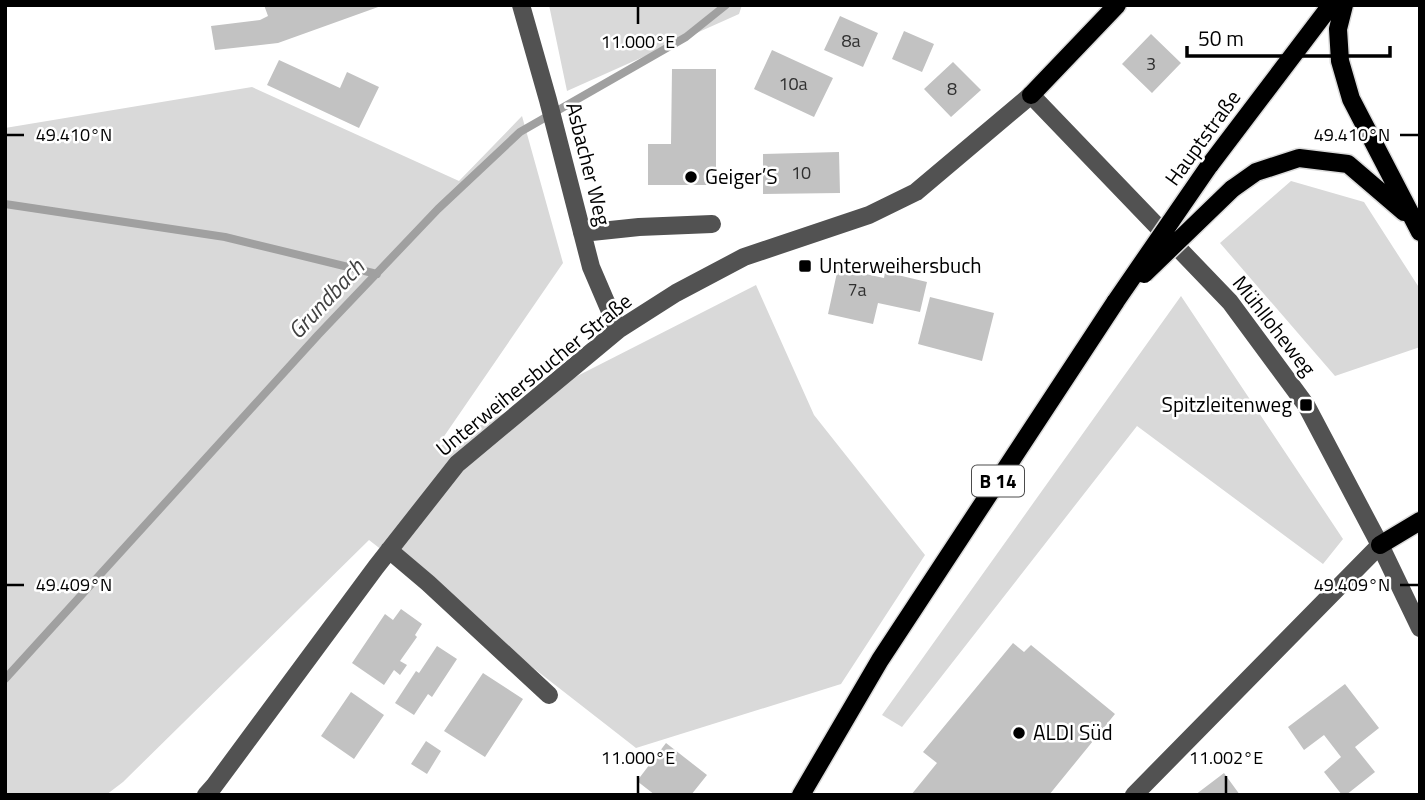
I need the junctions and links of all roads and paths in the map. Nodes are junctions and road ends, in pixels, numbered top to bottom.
1 (521, 5) edge
2 (1117, 5) edge
3 (1331, 5) edge
4 (1344, 5) edge
5 (1031, 95) junction
6 (712, 224) dead end
7 (1416, 225) edge
8 (582, 233) junction
9 (1116, 301) junction
10 (618, 330) junction
11 (1420, 521) edge
12 (1380, 545) junction
13 (389, 551) junction
14 (1420, 628) edge
15 (549, 695) dead end
16 (206, 795) edge
17 (801, 795) edge
18 (1134, 795) edge

1 - 8 street, Asbacher Weg
2 - 5 main road
3 - 9 main road, Hauptstraße / B 14, bridge
4 - 7 main road
5 - 10 street, Unterweihersbucher Straße
5 - 12 street, Mühlloheweg
6 - 8 street
7 - 9 main road, bridge
8 - 10 street, Asbacher Weg
9 - 17 main road, B 14
10 - 13 street, Unterweihersbucher Straße
11 - 12 main road
12 - 14 street, Mühlloheweg
12 - 18 street
13 - 15 street
13 - 16 street, Unterweihersbucher Straße

